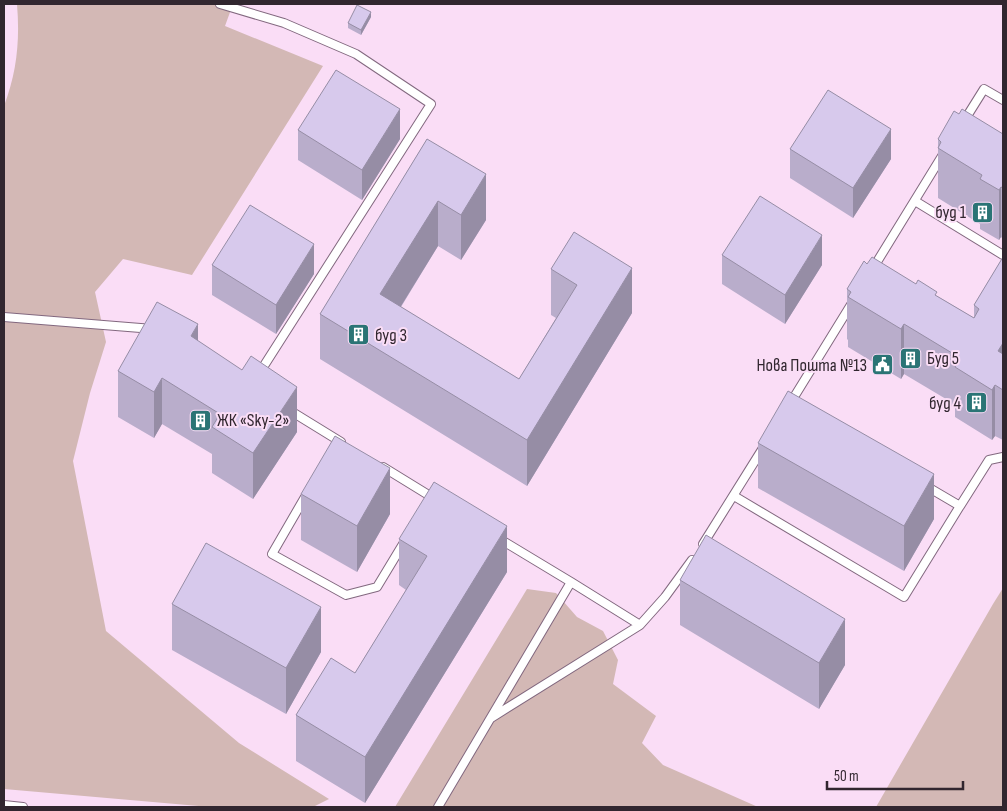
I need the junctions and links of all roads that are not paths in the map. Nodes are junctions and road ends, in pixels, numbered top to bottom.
1 (220, 4) edge
2 (1003, 100) edge
3 (958, 131) edge
4 (948, 146) edge
5 (915, 200) junction
6 (1003, 255) edge
7 (868, 277) edge
8 (858, 293) edge
9 (4, 317) edge
10 (164, 334) edge
11 (256, 379) edge
12 (789, 405) junction
13 (283, 406) edge
14 (798, 410) edge
15 (784, 413) edge
16 (769, 438) edge
17 (338, 440) junction
18 (347, 445) edge
19 (334, 448) edge
20 (1003, 457) edge
21 (372, 461) edge
22 (917, 481) edge
23 (310, 489) edge
24 (734, 496) junction
25 (431, 497) junction
26 (439, 502) edge
27 (426, 505) edge
28 (960, 506) junction
29 (488, 532) edge
30 (407, 538) edge
31 (571, 582) junction
32 (640, 625) junction
33 (490, 719) junction
34 (4, 805) edge
35 (23, 807) edge
36 (438, 807) edge

1 - 11 lane
2 - 3 lane
4 - 5 lane
5 - 6 lane
5 - 7 lane
8 - 12 lane
9 - 10 lane
12 - 14 lane
12 - 15 lane
13 - 17 lane
16 - 24 lane
17 - 18 lane
17 - 19 lane
20 - 28 lane
21 - 25 lane
22 - 28 lane
23 - 30 lane
24 - 28 lane
24 - 32 lane
25 - 26 lane
25 - 27 lane
29 - 31 lane
31 - 32 lane
31 - 33 lane
32 - 33 lane
33 - 36 lane
34 - 35 lane

